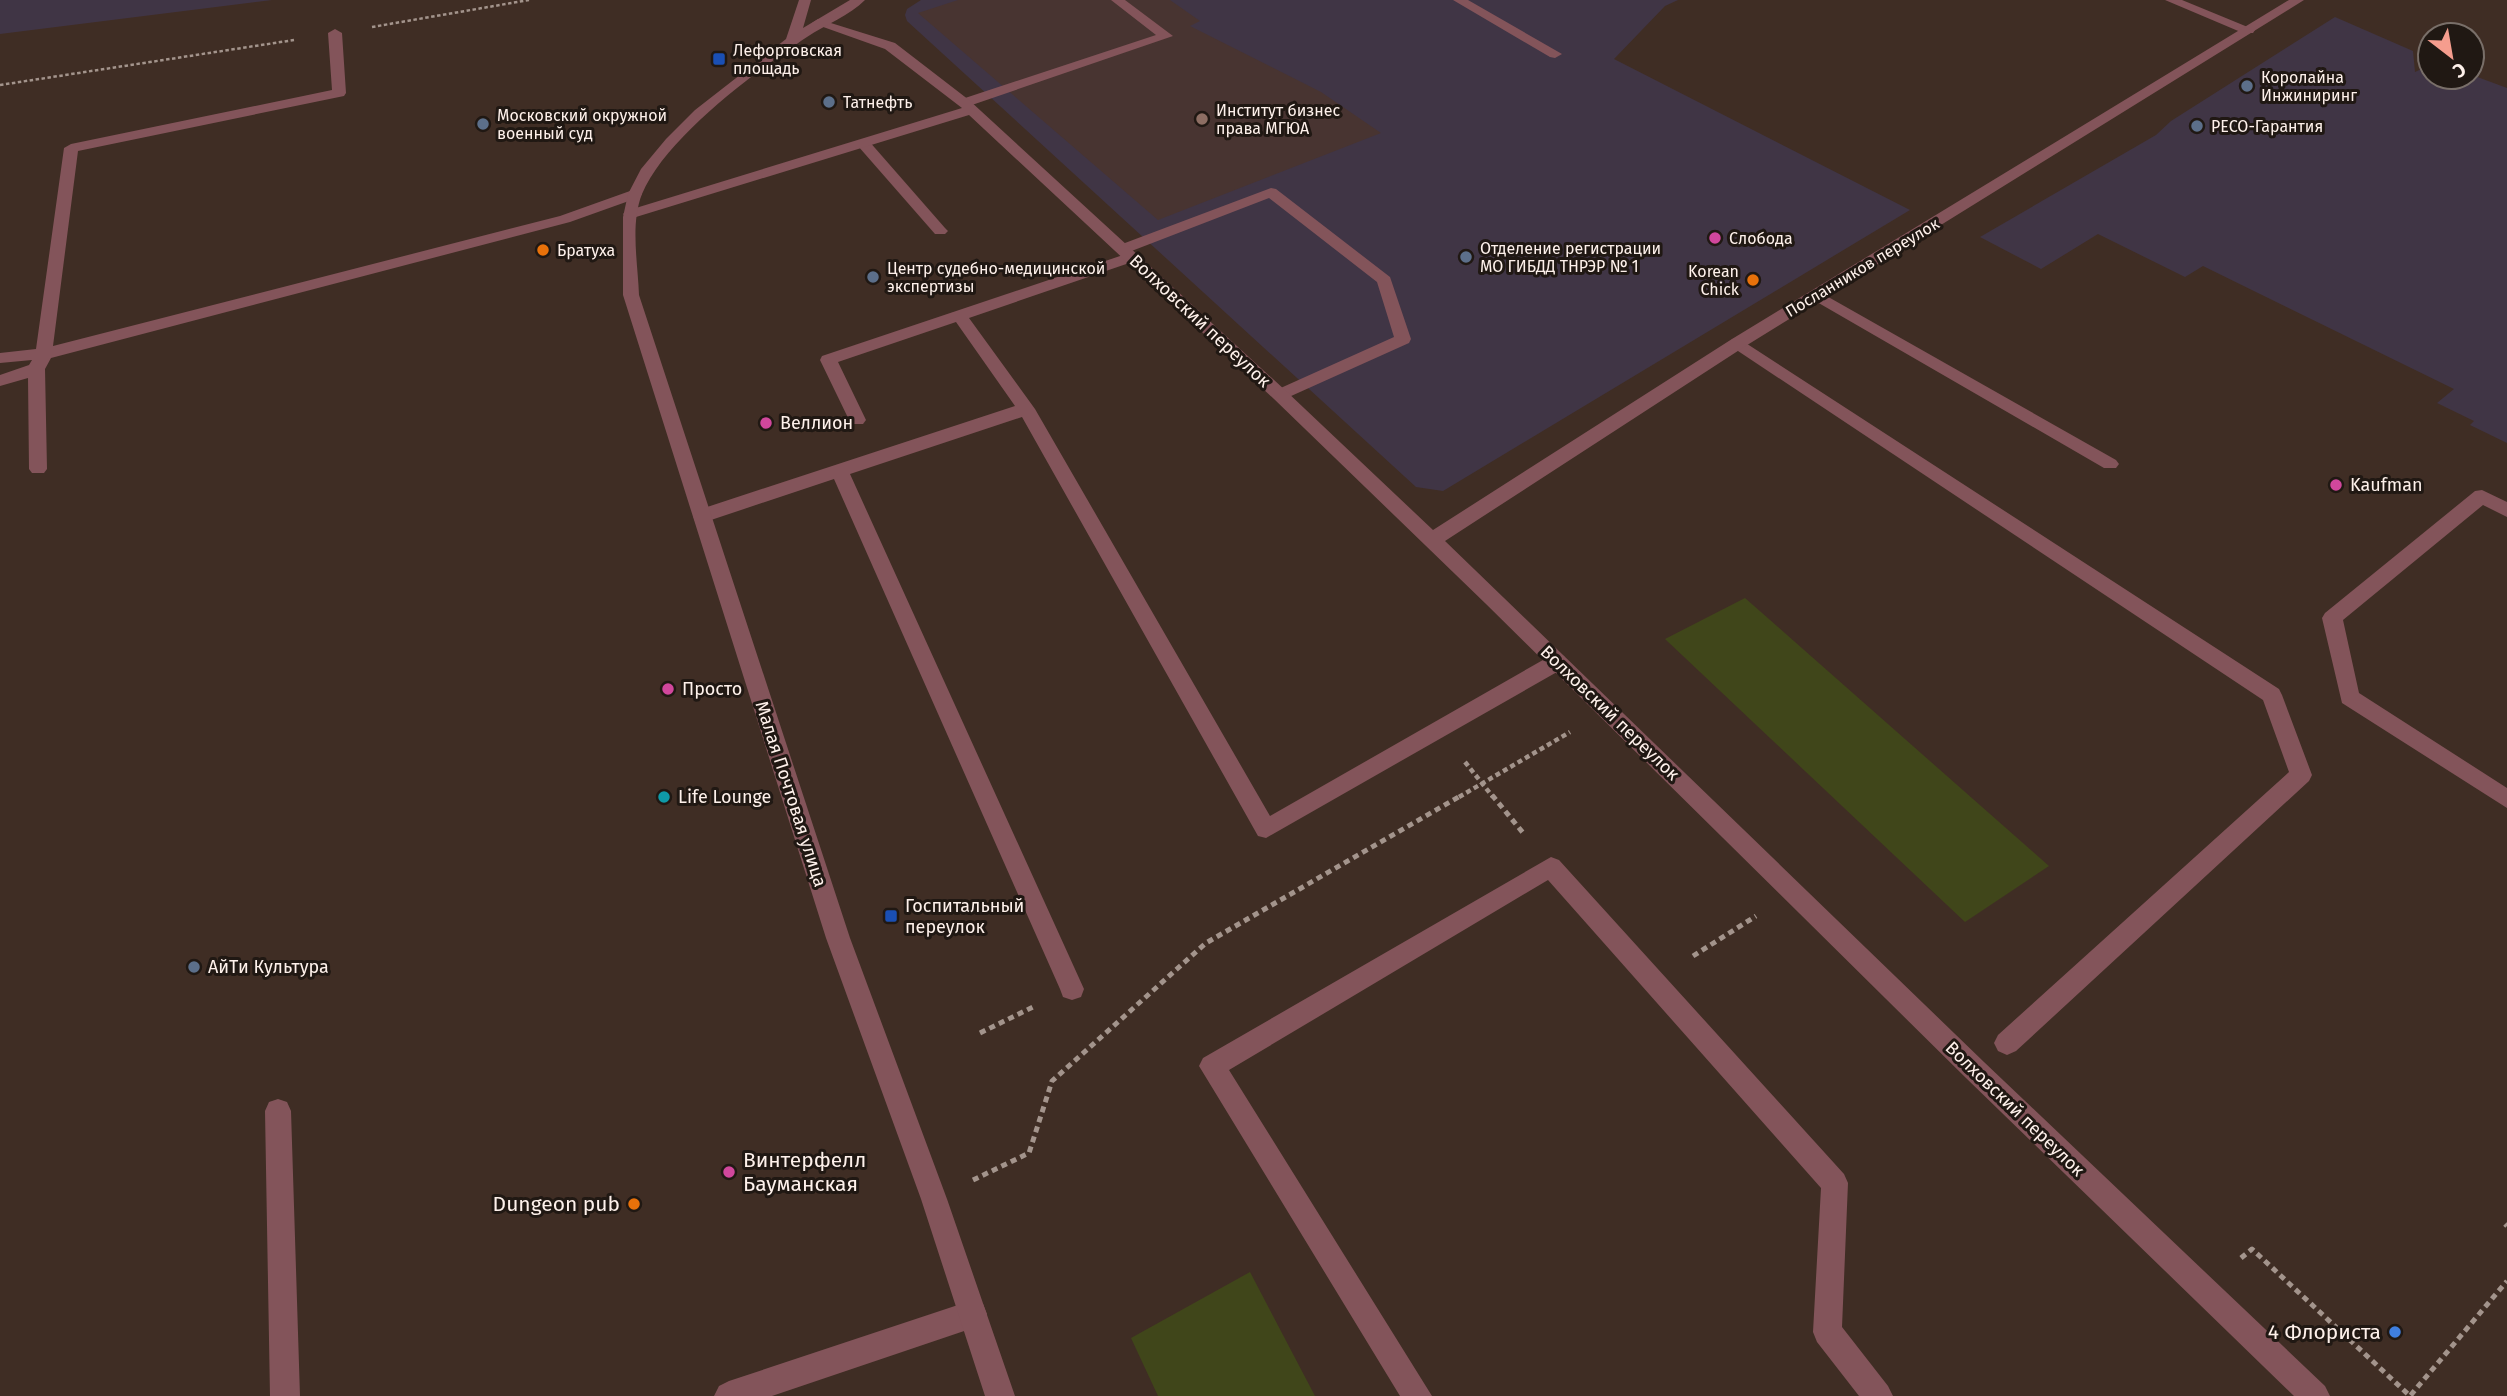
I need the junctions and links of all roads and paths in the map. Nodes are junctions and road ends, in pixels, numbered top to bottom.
1 (529, 0) edge
2 (805, 0) edge
3 (859, 0) edge
4 (1117, 0) edge
5 (1459, 0) edge
6 (2171, 0) edge
7 (2298, 0) edge
8 (818, 23) junction
9 (2248, 30) junction
10 (335, 33) junction
11 (792, 41) junction
12 (1555, 54) dead end
13 (0, 85) edge
14 (967, 106) junction
15 (863, 143) junction
16 (633, 204) junction
17 (940, 231) dead end
18 (1127, 253) junction
19 (1816, 295) junction
20 (960, 316) junction
21 (1738, 343) junction
22 (0, 358) edge
23 (40, 362) junction
24 (0, 381) edge
25 (1280, 396) junction
26 (1026, 409) junction
27 (857, 420) dead end
28 (2110, 464) dead end
29 (38, 469) dead end
30 (840, 472) junction
31 (2507, 510) edge
32 (702, 516) junction
33 (1431, 541) junction
34 (1557, 662) junction
35 (1607, 711) junction
36 (1437, 729) junction
37 (1483, 783) junction
38 (2507, 799) edge
39 (1550, 867) junction
40 (1794, 892) junction
41 (1653, 981) junction
42 (1072, 989) joint
43 (980, 1033) dead end
44 (2007, 1043) dead end
45 (278, 1111) dead end
46 (962, 1185) dead end
47 (2238, 1261) dead end
48 (2507, 1281) edge
49 (972, 1314) junction
50 (285, 1396) edge
51 (729, 1396) edge
52 (1000, 1396) edge
53 (1417, 1396) edge
54 (1878, 1396) edge
55 (2315, 1396) edge

1 - 10 path
2 - 11 street
3 - 8 street, Малая Почтовая улица
4 - 14 street
5 - 12 street
6 - 9 street
7 - 9 street, Посланников переулок
8 - 11 street, Малая Почтовая улица
8 - 14 street, Волховский переулок
9 - 19 street, Посланников переулок
10 - 13 path
10 - 23 street
11 - 16 street, Малая Почтовая улица
14 - 15 street
14 - 18 street, Волховский переулок
15 - 16 street
15 - 17 street
16 - 23 street
16 - 32 street, Малая Почтовая улица
18 - 20 street
18 - 25 street, Волховский переулок
18 - 25 street
19 - 21 street, Посланников переулок
19 - 28 street
20 - 26 street
20 - 27 street
21 - 33 street, Посланников переулок
21 - 44 street
22 - 23 street
23 - 24 street
23 - 29 street
25 - 33 street, Волховский переулок
26 - 30 street
26 - 36 street
30 - 32 street
30 - 42 street
31 - 38 street
32 - 49 street, Малая Почтовая улица
33 - 34 street, Волховский переулок
34 - 35 street, Волховский переулок
34 - 36 street
35 - 37 path
35 - 40 street, Волховский переулок
36 - 37 path
37 - 39 path
37 - 46 path
39 - 41 street
39 - 53 street
40 - 41 path
40 - 55 street, Волховский переулок
41 - 54 street
42 - 43 path
45 - 50 street
47 - 48 path
49 - 51 street
49 - 52 street, Малая Почтовая улица

